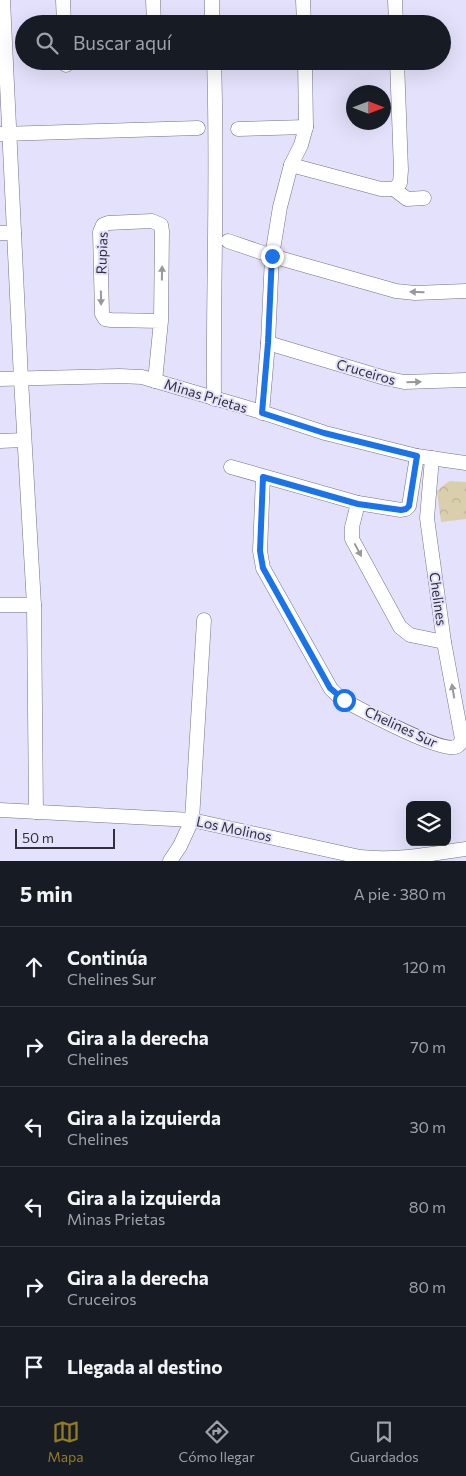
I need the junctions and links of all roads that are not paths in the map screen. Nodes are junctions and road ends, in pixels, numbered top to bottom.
1 (3, 0) edge
2 (63, 0) edge
3 (154, 0) edge
4 (212, 0) edge
5 (303, 0) edge
6 (395, 0) edge
7 (64, 15) edge
8 (154, 15) edge
9 (212, 15) edge
10 (304, 15) edge
11 (396, 15) edge
12 (214, 70) edge
13 (305, 70) edge
14 (397, 70) edge
15 (306, 127) junction
16 (198, 128) dead end
17 (238, 128) dead end
18 (4, 134) edge
19 (291, 164) junction
20 (394, 189) junction
21 (424, 198) dead end
22 (7, 233) edge
23 (228, 241) dead end
24 (272, 256) junction
25 (466, 291) edge
26 (161, 321) junction
27 (268, 343) junction
28 (21, 378) junction
29 (0, 379) edge
30 (155, 380) junction
31 (466, 380) edge
32 (214, 399) junction
33 (262, 413) junction
34 (24, 440) junction
35 (0, 441) edge
36 (417, 456) junction
37 (432, 458) junction
38 (466, 463) edge
39 (231, 467) dead end
40 (263, 477) junction
41 (358, 504) junction
42 (0, 605) edge
43 (34, 605) junction
44 (204, 620) dead end
45 (444, 642) junction
46 (462, 738) joint
47 (0, 810) edge
48 (36, 812) junction
49 (192, 820) junction
50 (466, 848) edge
51 (440, 857) edge
52 (170, 861) edge

1 - 18 street
2 - 7 street
3 - 8 street
4 - 9 street
5 - 10 street
6 - 11 street
12 - 32 street
13 - 15 street
14 - 20 street
15 - 17 street
15 - 19 street
16 - 18 street
18 - 22 street
19 - 20 street
19 - 24 street
20 - 21 street
22 - 28 street
23 - 24 street
25 -> 24 street
24 - 27 street
26 -> 26 street, Rupias
26 - 30 street, Rupias
27 -> 31 street, Cruceiros
27 - 33 street
28 - 29 street, Minas Prietas
28 - 30 street, Minas Prietas
28 - 34 street
30 - 32 street, Minas Prietas
32 - 33 street, Minas Prietas
33 - 36 street, Minas Prietas
34 - 35 street
34 - 43 street
36 - 37 street, Minas Prietas
36 - 41 street
37 - 38 street, Minas Prietas
37 - 45 street, Chelines
39 - 40 street
40 - 41 street
40 - 46 street, Chelines Sur
41 -> 45 street
42 - 43 street
43 - 48 street
44 - 49 street
46 -> 45 street, Chelines
47 - 48 street, Los Molinos
48 - 49 street, Los Molinos
49 - 51 street, Los Molinos
49 - 52 street
50 - 51 street, Los Molinos

